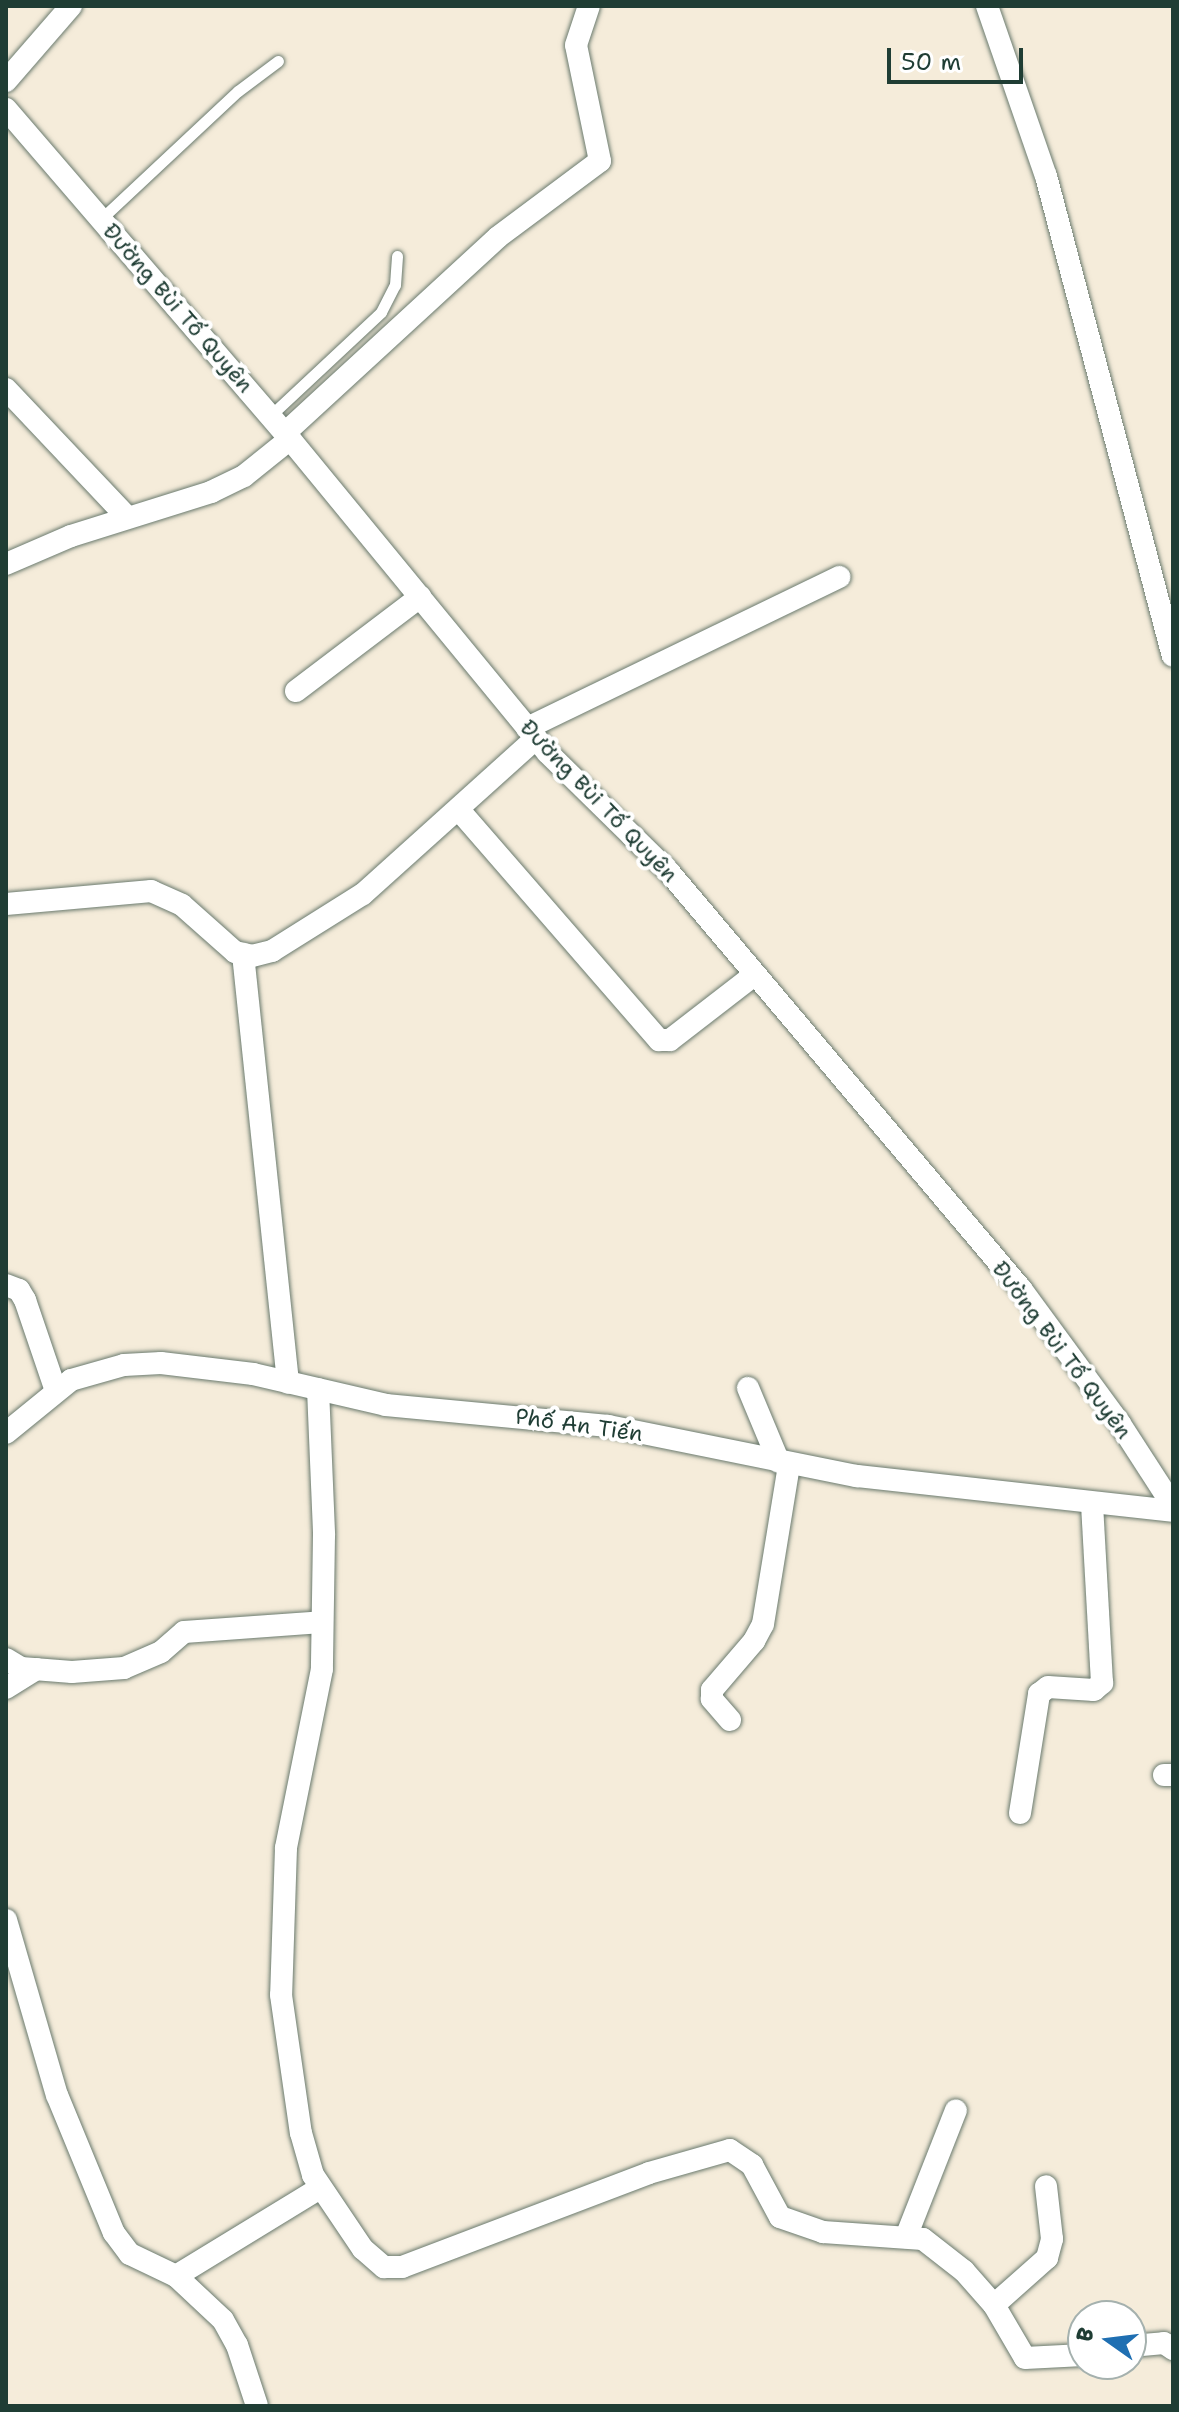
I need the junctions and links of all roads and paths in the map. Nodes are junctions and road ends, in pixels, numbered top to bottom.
1 (71, 6) edge
2 (589, 6) edge
3 (987, 6) edge
4 (278, 61) dead end
5 (6, 81) edge
6 (6, 109) edge
7 (101, 219) junction
8 (397, 256) dead end
9 (6, 389) edge
10 (282, 429) junction
11 (127, 517) junction
12 (6, 564) edge
13 (839, 577) dead end
14 (420, 597) junction
15 (1167, 611) edge
16 (1173, 655) edge
17 (296, 691) dead end
18 (531, 733) junction
19 (459, 810) junction
20 (6, 904) edge
21 (243, 954) junction
22 (754, 975) junction
23 (6, 1285) edge
24 (288, 1383) junction
25 (55, 1388) junction
26 (748, 1388) dead end
27 (318, 1389) junction
28 (6, 1433) edge
29 (784, 1463) junction
30 (1092, 1503) junction
31 (1173, 1509) edge
32 (322, 1622) junction
33 (6, 1659) edge
34 (36, 1669) junction
35 (6, 1688) edge
36 (730, 1720) dead end
37 (1020, 1813) dead end
38 (6, 1920) edge
39 (956, 2110) dead end
40 (1046, 2186) dead end
41 (320, 2188) junction
42 (906, 2237) junction
43 (176, 2276) junction
44 (994, 2305) junction
45 (1147, 2345) edge
46 (1173, 2349) edge
47 (1067, 2356) edge
48 (257, 2406) edge

1 - 5 street
2 - 10 street
3 - 15 street
4 - 7 lane
6 - 7 street, Đường Bùi Tố Quyên
7 - 10 street, Đường Bùi Tố Quyên
8 - 10 lane
9 - 11 street
10 - 11 street
10 - 14 street, Đường Bùi Tố Quyên
11 - 12 street
13 - 18 street
14 - 17 street
14 - 18 street, Đường Bùi Tố Quyên
15 - 16 street
18 - 19 street
18 - 22 street, Đường Bùi Tố Quyên
19 - 21 street
19 - 22 street
20 - 21 street
21 - 24 street
22 - 31 street, Đường Bùi Tố Quyên
23 - 25 street
24 - 25 street, Phố An Tiến
24 - 27 street, Phố An Tiến
25 - 28 street, Phố An Tiến
26 - 29 street
27 - 29 street, Phố An Tiến
27 - 32 street
29 - 30 street, Phố An Tiến
29 - 36 street
30 - 31 street, Phố An Tiến
30 - 37 street
32 - 34 street
32 - 41 street
33 - 34 street
34 - 35 street
38 - 43 street
39 - 42 street
40 - 44 street
41 - 42 street
41 - 43 street
42 - 44 street
43 - 48 street
44 - 47 street
45 - 46 street

